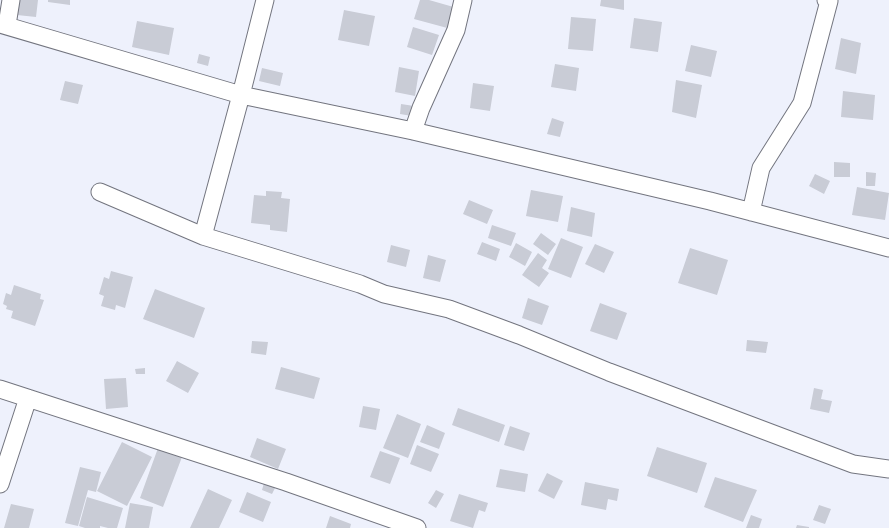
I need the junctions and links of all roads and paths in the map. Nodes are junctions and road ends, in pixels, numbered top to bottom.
1 (11, 0) edge
2 (265, 0) edge
3 (462, 0) edge
4 (828, 0) edge
5 (3, 25) edge
6 (241, 96) junction
7 (412, 131) junction
8 (100, 192) dead end
9 (751, 212) junction
10 (203, 236) junction
11 (889, 248) edge
12 (0, 389) edge
13 (28, 398) junction
14 (889, 469) edge
15 (0, 484) edge
16 (417, 528) edge

1 - 5 street
2 - 6 street
3 - 7 street
4 - 9 street
5 - 6 street
6 - 7 street
6 - 10 street
7 - 9 street
8 - 10 street
9 - 11 street
10 - 14 street
12 - 13 street
13 - 15 street
13 - 16 street

